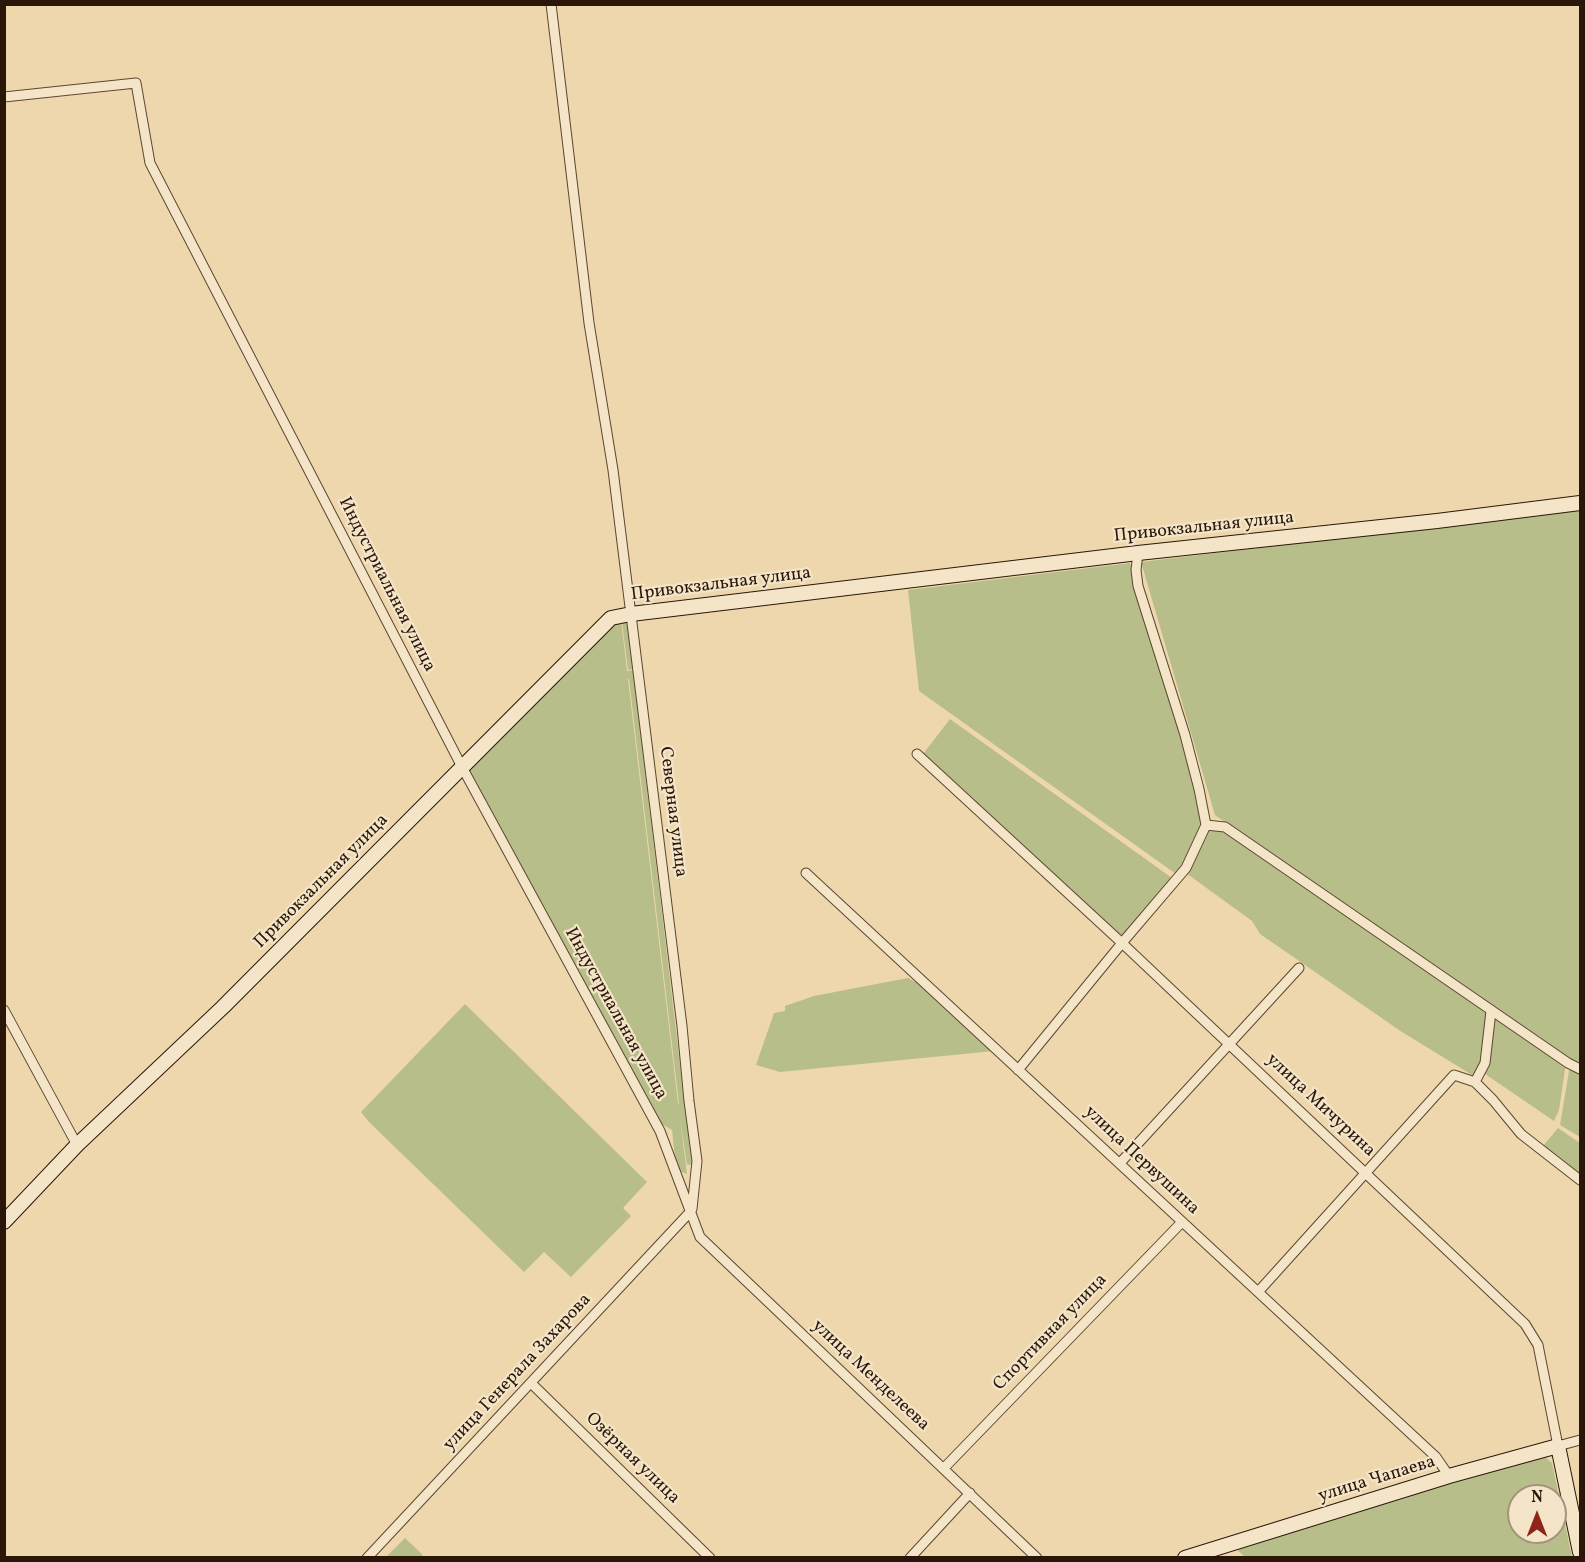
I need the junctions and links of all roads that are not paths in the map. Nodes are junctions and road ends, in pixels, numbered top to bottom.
1 (550, 4) edge
2 (4, 97) edge
3 (1581, 503) edge
4 (1138, 552) junction
5 (630, 614) junction
6 (917, 754) dead end
7 (462, 767) junction
8 (1206, 825) junction
9 (806, 873) dead end
10 (1122, 943) junction
11 (1299, 968) dead end
12 (4, 1010) edge
13 (1491, 1011) junction
14 (1228, 1045) junction
15 (1581, 1069) edge
16 (1018, 1070) junction
17 (1474, 1082) junction
18 (77, 1145) junction
19 (1120, 1163) junction
20 (1366, 1173) junction
21 (1581, 1180) edge
22 (692, 1211) junction
23 (4, 1222) edge
24 (1182, 1222) junction
25 (1258, 1292) junction
26 (531, 1383) junction
27 (1581, 1440) edge
28 (1558, 1446) junction
29 (944, 1468) junction
30 (1449, 1476) junction
31 (970, 1493) junction
32 (1581, 1552) edge
33 (367, 1557) edge
34 (710, 1557) edge
35 (910, 1557) edge
36 (1037, 1557) edge
37 (1185, 1557) edge

1 - 5 street, Северная улица
2 - 7 street, Индустриальная улица
3 - 4 main road, Привокзальная улица
4 - 5 main road, Привокзальная улица
4 - 8 street
5 - 7 main road, Привокзальная улица
5 - 22 street, Северная улица
6 - 10 street, улица Мичурина
7 - 18 main road, Привокзальная улица
7 - 22 street, Индустриальная улица
8 - 10 street
8 - 13 street
9 - 16 street, улица Первушина
10 - 14 street, улица Мичурина
10 - 16 street
11 - 14 street
12 - 18 street
13 - 15 street
13 - 17 street
14 - 19 street
14 - 20 street, улица Мичурина
16 - 19 street, улица Первушина
17 - 20 street
17 - 21 street
18 - 23 main road, Привокзальная улица
19 - 24 street, улица Первушина
20 - 25 street
20 - 28 street, улица Мичурина
22 - 26 street, улица Генерала Захарова
22 - 29 street, улица Менделеева
24 - 25 street, улица Первушина
24 - 29 street, Спортивная улица
25 - 30 street, улица Первушина
26 - 33 street, улица Генерала Захарова
26 - 34 street, Озёрная улица
27 - 28 street, улица Чапаева
28 - 30 main road, улица Чапаева
28 - 32 main road, улица Мичурина
29 - 31 street, улица Менделеева
30 - 37 main road, улица Чапаева
31 - 35 street
31 - 36 street, улица Менделеева

